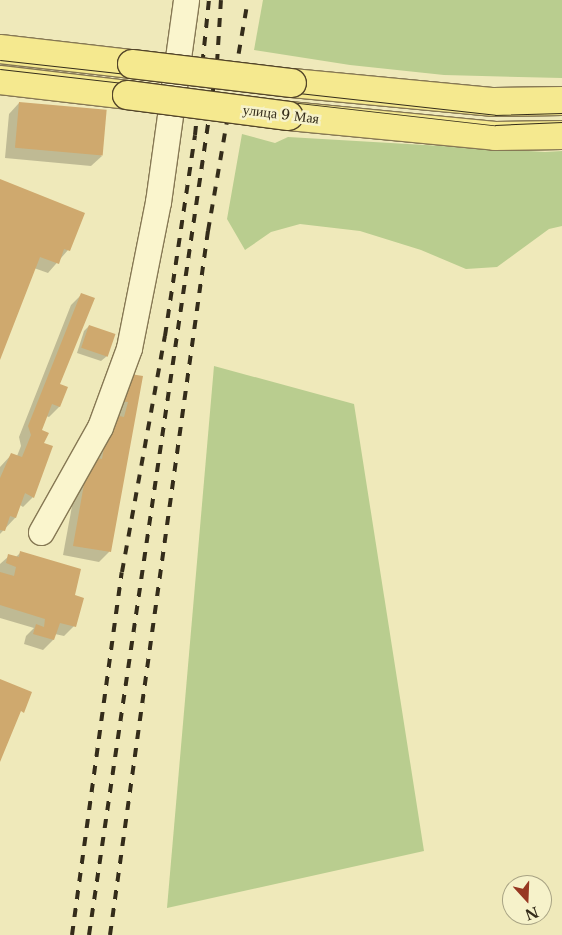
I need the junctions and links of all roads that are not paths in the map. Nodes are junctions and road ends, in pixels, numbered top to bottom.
1 (186, 0) edge
2 (0, 50) edge
3 (0, 80) edge
4 (562, 102) edge
5 (562, 135) edge
6 (41, 532) dead end

1 - 6 lane
2 - 4 main road, bridge
3 - 5 main road, улица 9 Мая, bridge

